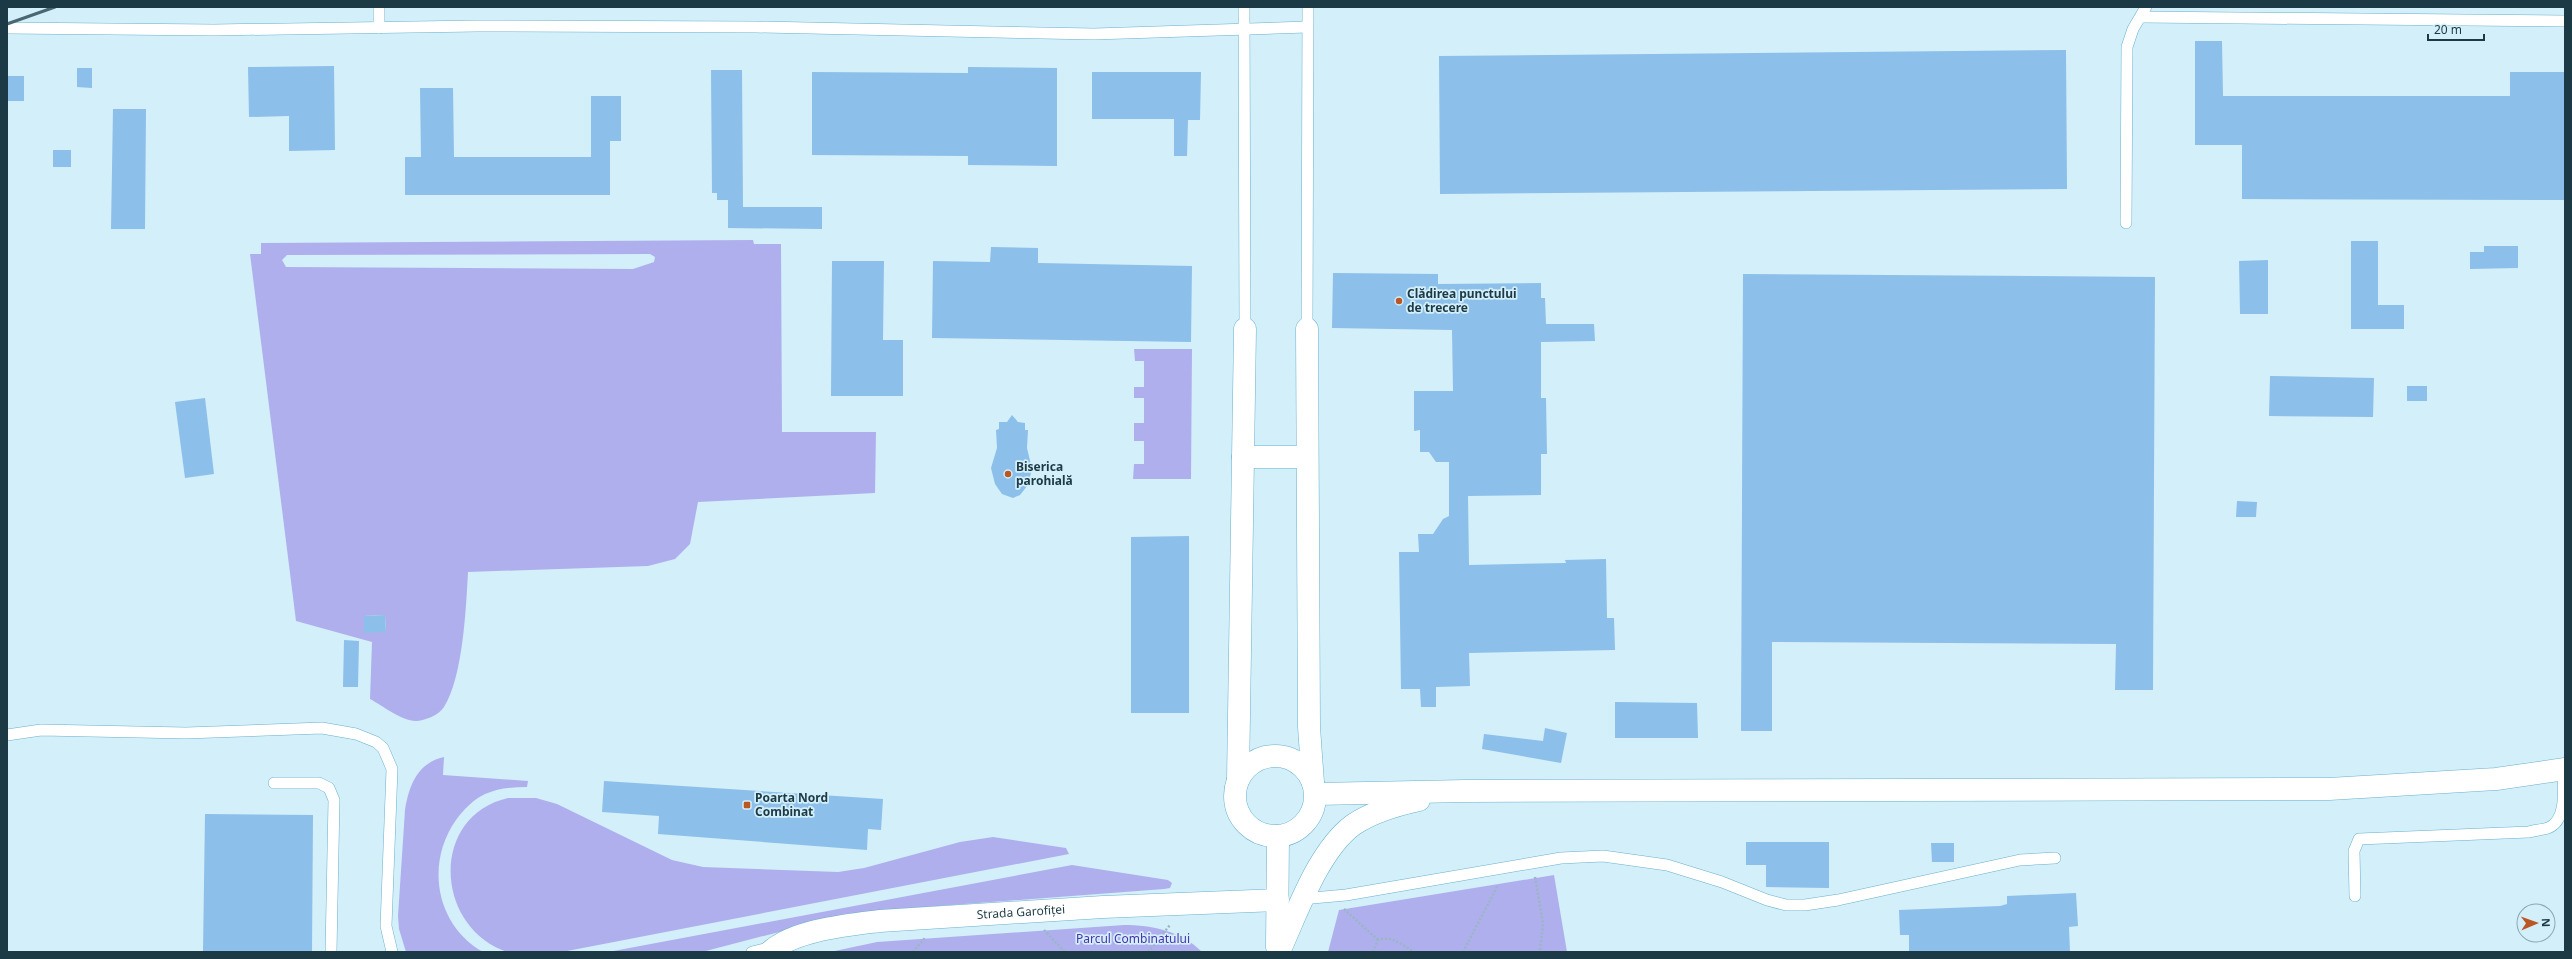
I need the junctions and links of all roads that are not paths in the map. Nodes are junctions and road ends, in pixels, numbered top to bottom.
1 (379, 7) edge
2 (1244, 7) edge
3 (1308, 7) edge
4 (2144, 12) edge
5 (2565, 20) edge
6 (1307, 27) junction
7 (7, 28) edge
8 (379, 28) junction
9 (1244, 28) junction
10 (2126, 223) dead end
11 (1245, 330) joint
12 (1307, 330) joint
13 (1243, 457) junction
14 (1307, 457) junction
15 (7, 734) edge
16 (2564, 770) edge
17 (1238, 780) junction
18 (274, 783) dead end
19 (1315, 788) junction
20 (1464, 792) junction
21 (1278, 836) junction
22 (2055, 858) dead end
23 (2355, 896) dead end
24 (1304, 898) junction
25 (1278, 900) junction
26 (774, 949) edge
27 (331, 952) edge
28 (392, 952) edge
29 (752, 952) edge
30 (1278, 952) edge

1 - 8 lane
2 - 9 lane
3 - 6 lane
4 - 5 lane
4 - 10 lane
6 - 9 lane
6 - 12 lane
7 - 8 lane
8 - 9 lane
9 - 11 lane
11 - 13 street
12 - 14 street
13 - 14 street
13 - 17 street
14 - 19 street
15 - 28 lane
16 - 20 street
16 - 23 lane
17 - 19 street
17 - 21 street
18 - 27 lane
19 - 20 street
19 - 21 street
20 - 24 street
21 - 25 street
22 - 24 lane
24 - 25 lane
24 - 30 street
25 - 26 street, Strada Garofiței
25 - 30 street
26 - 29 lane

